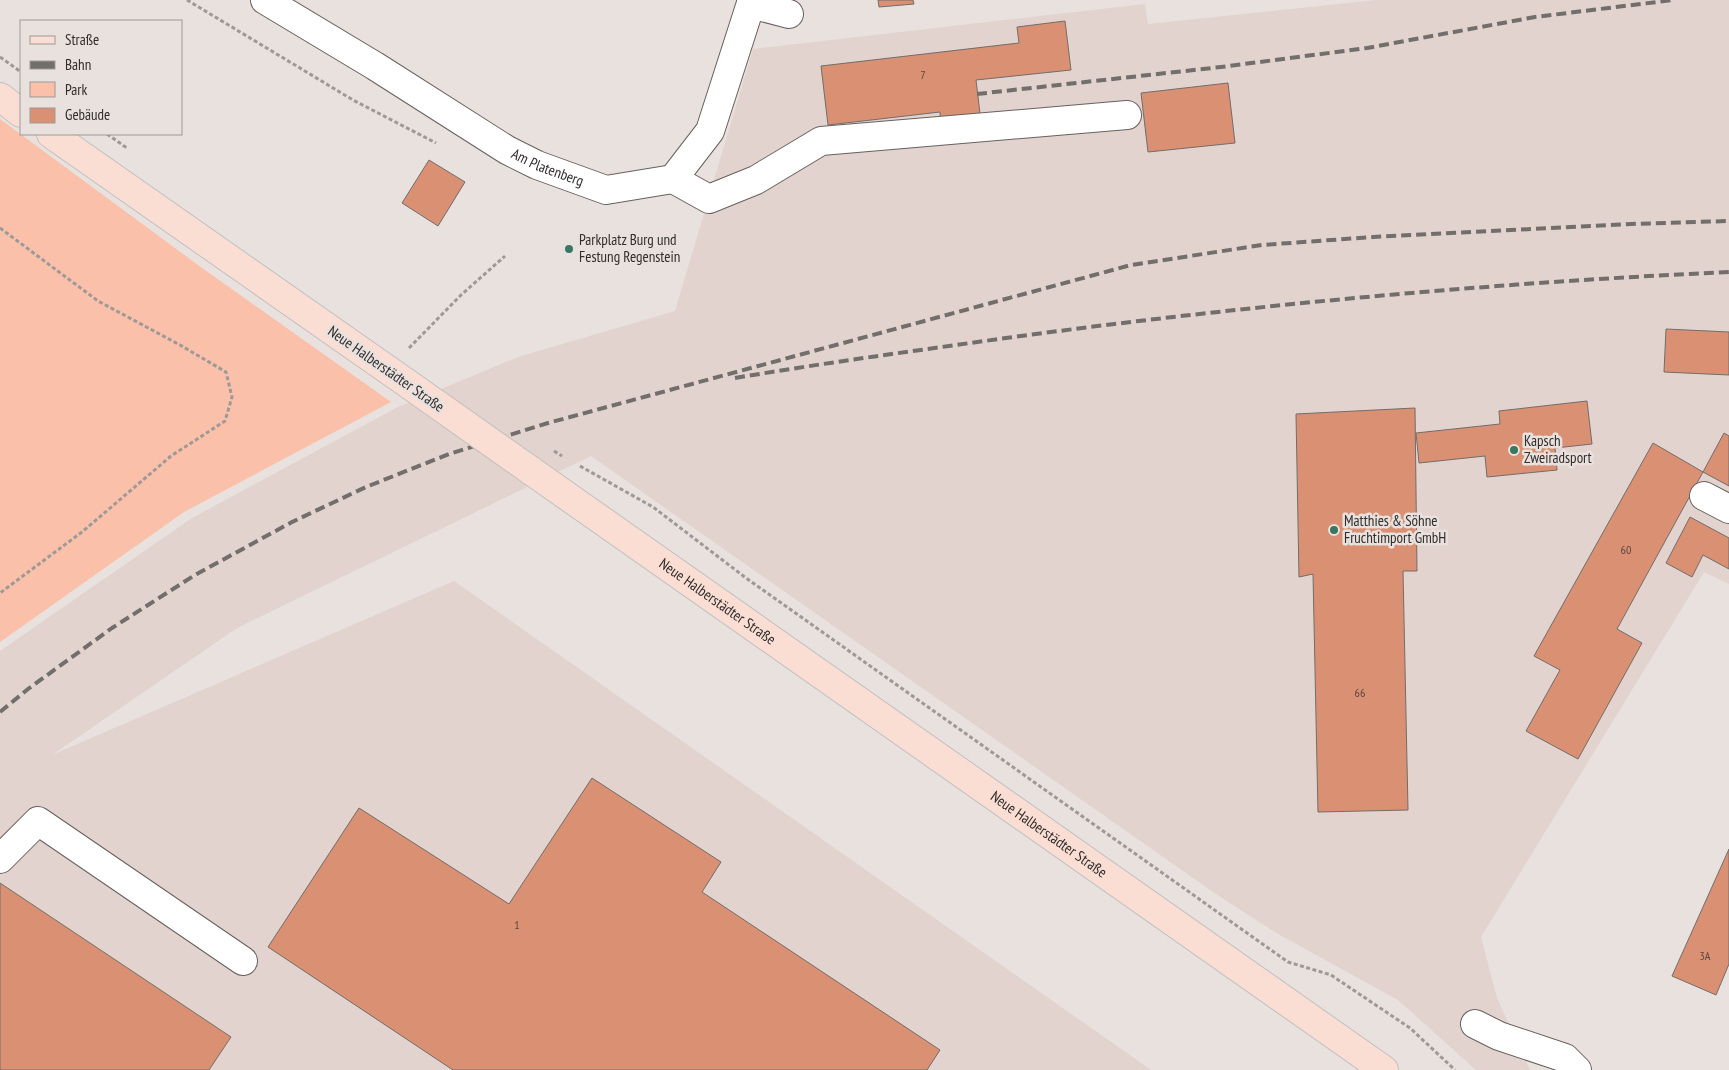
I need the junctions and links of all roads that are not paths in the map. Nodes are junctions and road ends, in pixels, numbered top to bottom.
1 (265, 0) edge
2 (752, 2) edge
3 (789, 14) dead end
4 (0, 97) edge
5 (20, 112) edge
6 (1127, 115) dead end
7 (52, 135) edge
8 (673, 179) junction
9 (1704, 496) dead end
10 (1729, 510) edge
11 (0, 860) edge
12 (242, 961) dead end
13 (1475, 1024) dead end
14 (1384, 1070) edge
15 (1577, 1070) edge

1 - 8 street, Am Platenberg
2 - 3 street
2 - 8 street
4 - 5 main road
6 - 8 street
7 - 14 main road, Neue Halberstädter Straße, bridge
9 - 10 street
11 - 12 street
13 - 15 street

